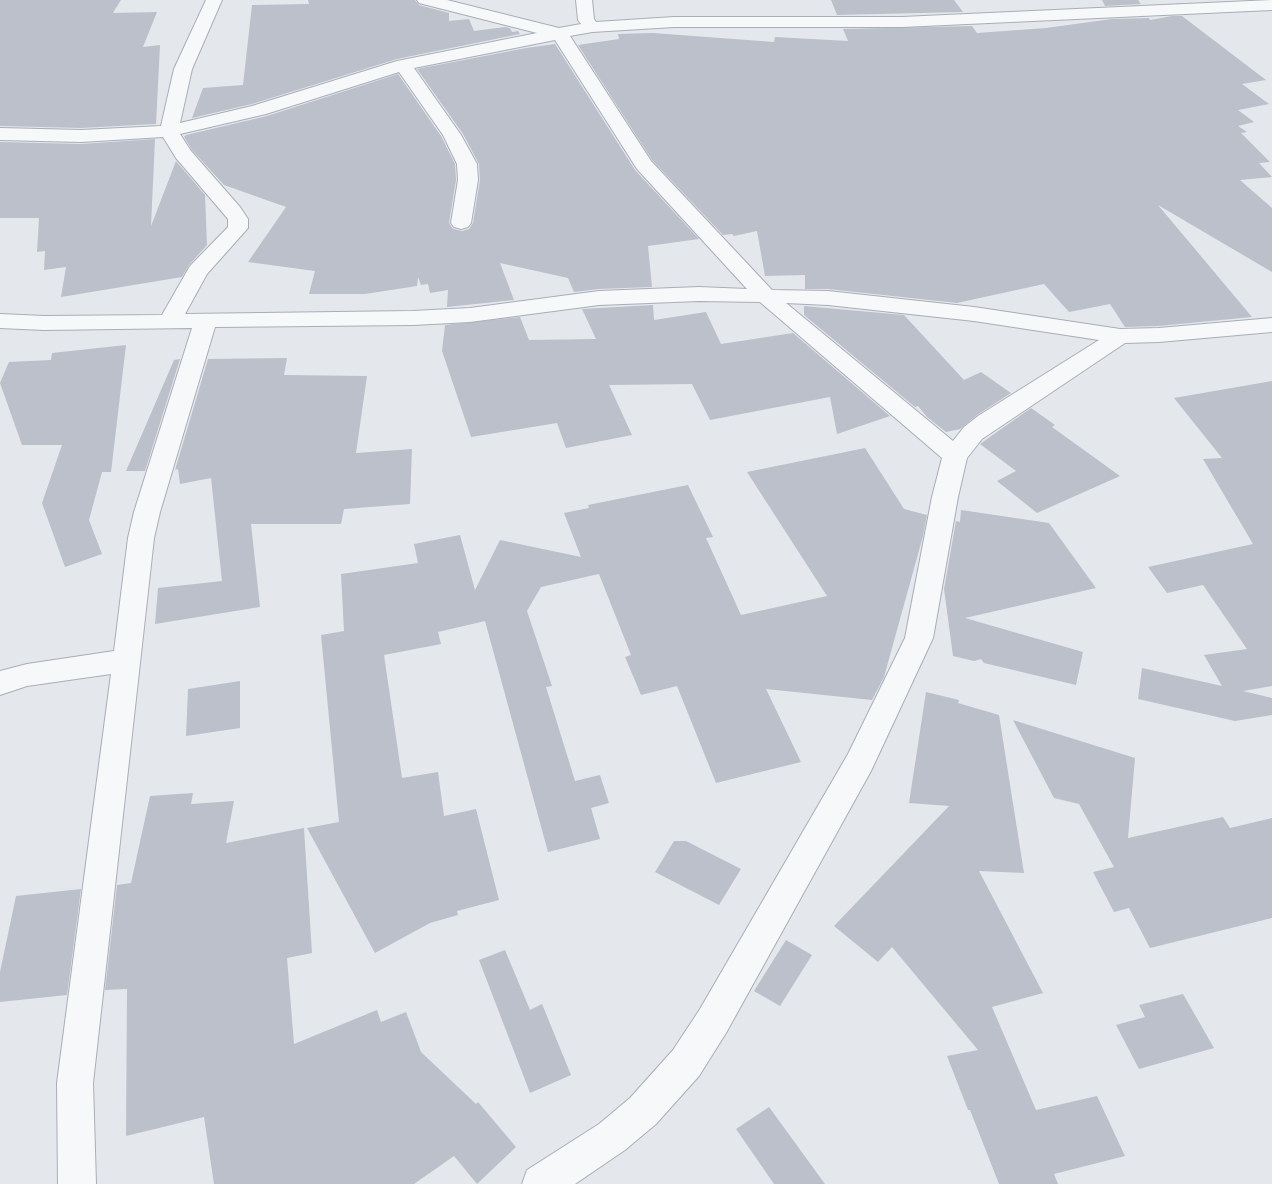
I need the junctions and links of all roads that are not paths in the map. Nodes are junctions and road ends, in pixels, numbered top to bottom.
1 (214, 0) edge
2 (425, 0) edge
3 (584, 0) edge
4 (1159, 5) edge
5 (1272, 5) edge
6 (592, 27) junction
7 (560, 34) junction
8 (403, 65) junction
9 (169, 131) junction
10 (0, 134) edge
11 (461, 223) dead end
12 (766, 296) junction
13 (0, 321) edge
14 (169, 322) junction
15 (205, 322) junction
16 (1272, 325) edge
17 (1120, 336) junction
18 (955, 456) junction
19 (128, 660) junction
20 (0, 683) edge
21 (78, 1184) edge
22 (541, 1184) edge

1 - 9 street
2 - 7 street
3 - 6 street
4 - 5 street
4 - 6 street
6 - 7 street
7 - 8 street
7 - 12 street
8 - 9 street
8 - 11 street
9 - 10 street
9 - 14 street
12 - 15 street
12 - 17 street
12 - 18 street
13 - 14 street
14 - 15 street
15 - 19 street
16 - 17 street
17 - 18 street
18 - 22 street
19 - 20 street
19 - 21 street

